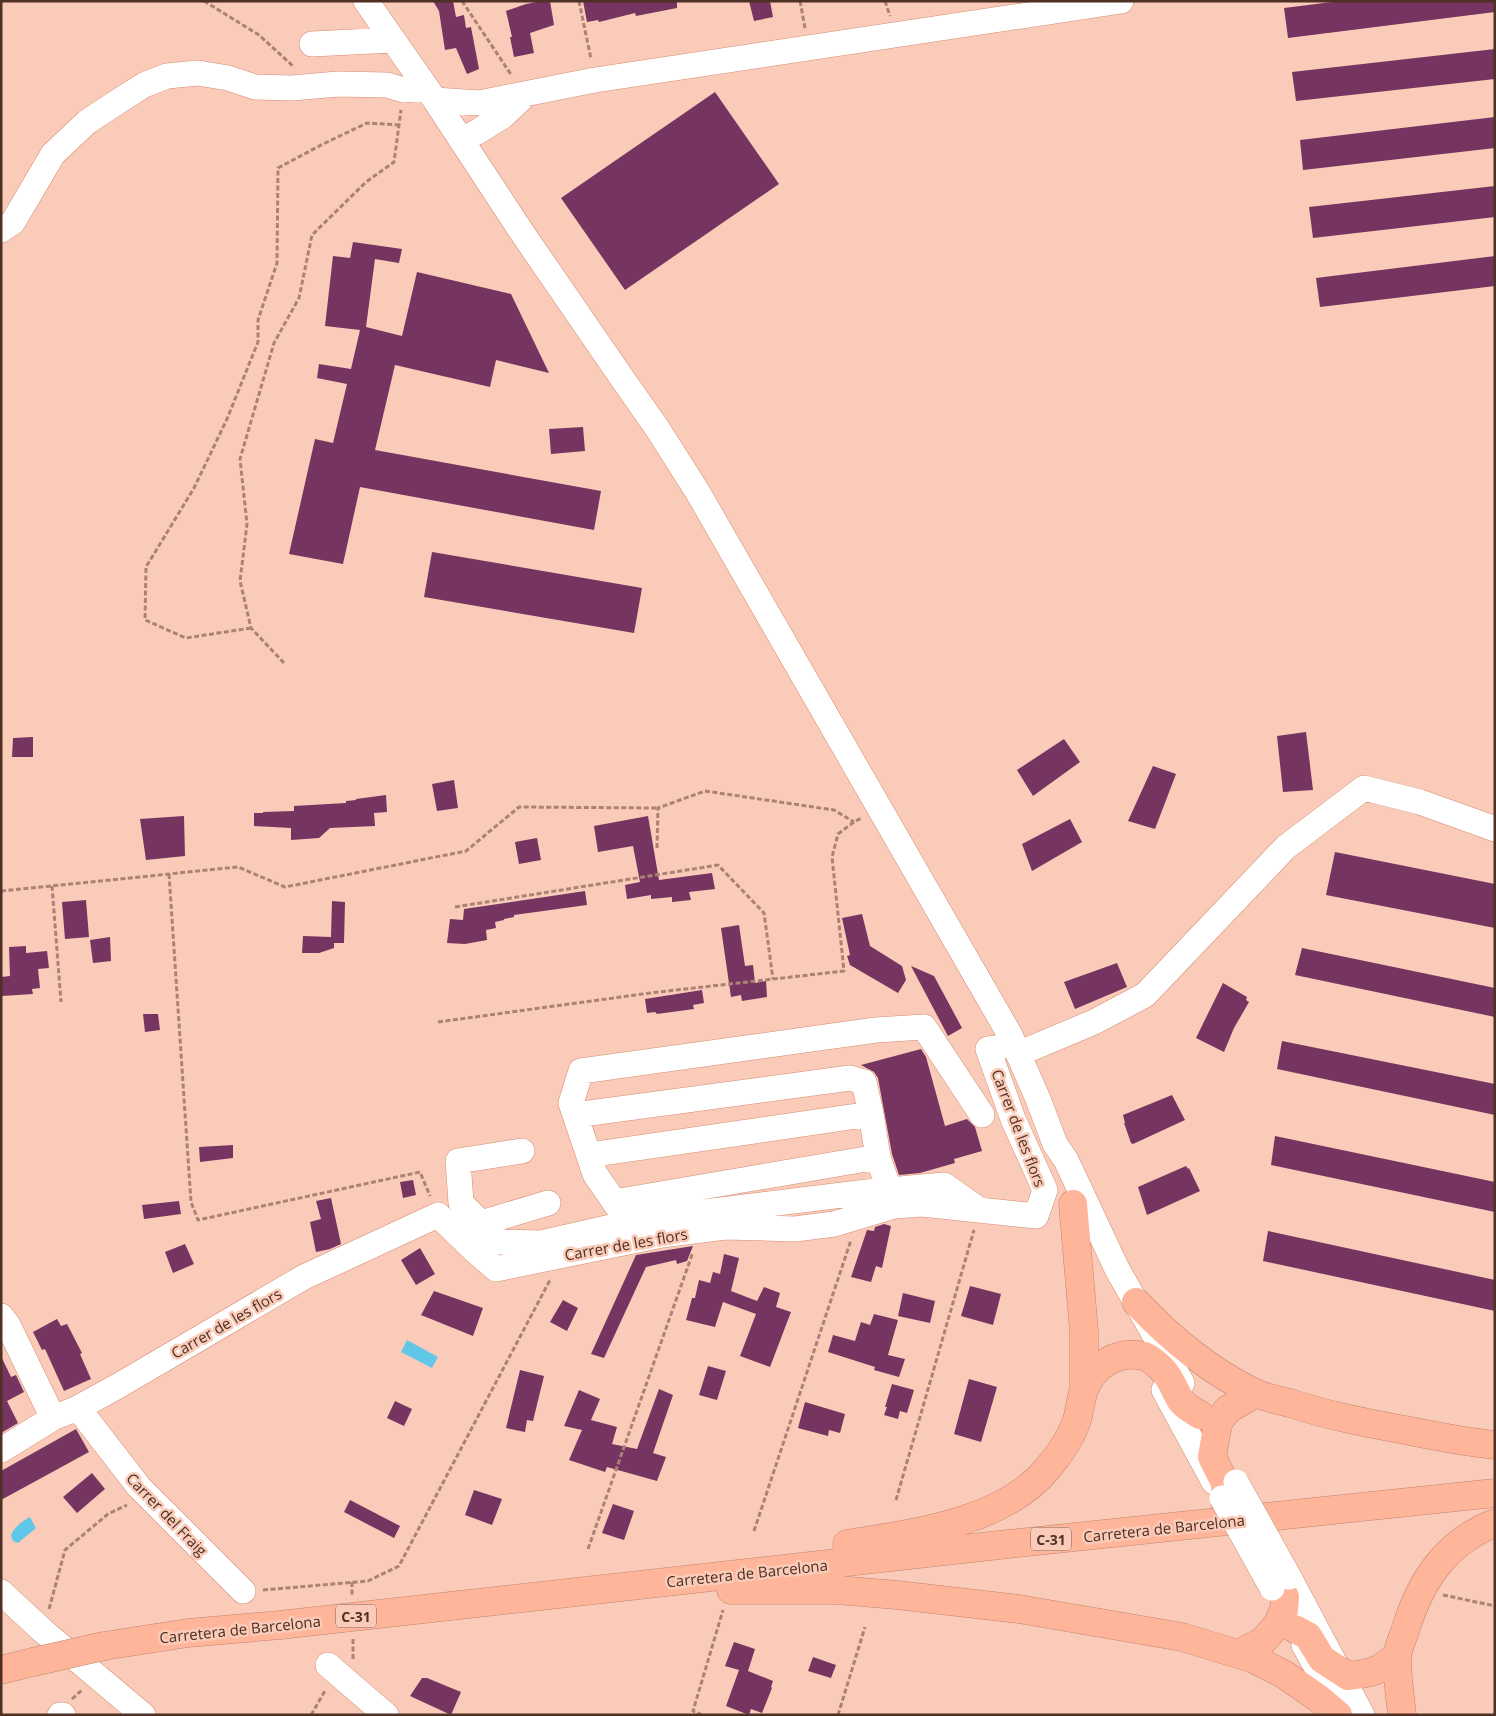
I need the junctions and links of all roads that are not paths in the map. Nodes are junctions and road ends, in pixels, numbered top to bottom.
1 (366, 1) edge
2 (1121, 1) edge
3 (393, 40) junction
4 (312, 44) dead end
5 (421, 92) junction
6 (525, 95) junction
7 (479, 103) junction
8 (502, 116) junction
9 (461, 140) junction
10 (486, 176) junction
11 (1, 230) edge
12 (1495, 829) edge
13 (1015, 1048) junction
14 (871, 1114) junction
15 (575, 1115) junction
16 (982, 1115) dead end
17 (1055, 1144) junction
18 (522, 1151) dead end
19 (589, 1155) junction
20 (878, 1157) junction
21 (889, 1190) junction
22 (614, 1202) junction
23 (548, 1203) dead end
24 (1073, 1204) junction
25 (980, 1211) junction
26 (481, 1223) junction
27 (628, 1223) junction
28 (1136, 1302) junction
29 (1, 1316) edge
30 (1146, 1356) junction
31 (1084, 1390) junction
32 (1256, 1394) junction
33 (78, 1408) junction
34 (1200, 1416) junction
35 (54, 1418) junction
36 (1214, 1442) junction
37 (1495, 1445) edge
38 (1, 1450) edge
39 (1495, 1493) edge
40 (1228, 1495) junction
41 (1495, 1524) edge
42 (1264, 1533) joint
43 (607, 1588) junction
44 (243, 1591) road end
45 (1, 1592) edge
46 (1285, 1601) junction
47 (1240, 1653) junction
48 (1397, 1656) junction
49 (332, 1669) road end
50 (1338, 1669) junction
51 (1, 1670) edge
52 (143, 1715) edge
53 (386, 1715) edge
54 (1338, 1715) edge
55 (1343, 1715) edge
56 (1362, 1715) edge
57 (1402, 1715) edge

1 - 3 street
2 - 6 street
3 - 4 street
3 - 5 street
5 - 7 street
5 - 9 street
5 - 11 street
6 - 7 street
6 - 8 street
7 - 9 street
8 - 9 street
8 - 10 street
9 - 10 street
10 - 13 street
12 - 13 street
13 - 17 street
13 - 25 street, Carrer de les flors
14 - 15 street
14 - 19 street
14 - 20 street
15 - 16 street
15 - 19 street
17 - 24 street
17 - 28 street
18 - 26 street
19 - 22 street
20 - 21 street
20 - 22 street
21 - 25 street
21 - 27 street
22 - 27 street
23 - 26 street
24 - 30 street
24 - 31 highway
25 - 33 street, Carrer de les flors
26 - 27 street
28 - 32 highway
28 - 34 street
29 - 35 street
30 - 31 highway
30 - 34 highway
30 - 40 street
31 - 43 highway
32 - 36 highway
32 - 37 highway
33 - 35 street, Carrer de les flors
33 - 44 street, Carrer del Fraig
34 - 36 street
35 - 38 street, Carrer de les flors
36 - 40 highway
39 - 43 highway, Carretera de Barcelona / C-31
40 - 42 street, bridge
40 - 46 street, bridge
41 - 48 highway
42 - 46 highway
43 - 47 highway
43 - 51 highway, Carretera de Barcelona / C-31, bridge
45 - 52 street
46 - 47 highway
46 - 50 street
46 - 50 highway
46 - 55 street
47 - 54 highway
48 - 50 highway
48 - 57 highway
49 - 53 street
50 - 56 street

